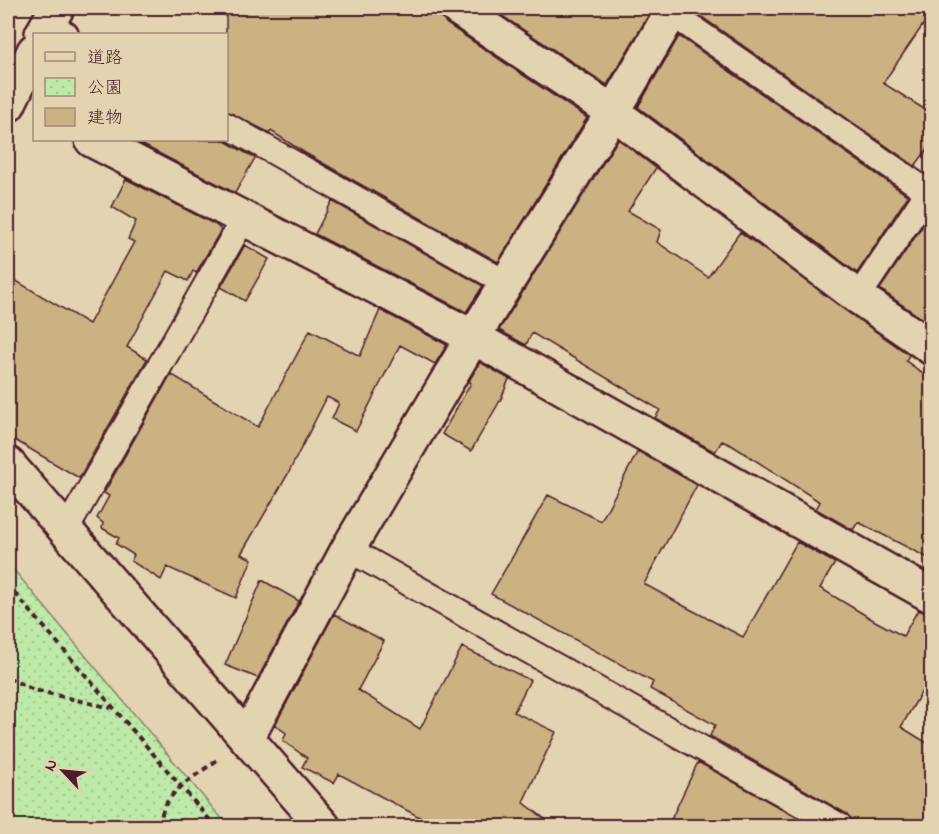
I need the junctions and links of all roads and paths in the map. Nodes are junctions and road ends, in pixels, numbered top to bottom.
1 (457, 8) edge
2 (673, 10) edge
3 (33, 68) edge
4 (18, 104) edge
5 (613, 112) junction
6 (228, 126) edge
7 (94, 141) edge
8 (930, 191) edge
9 (244, 218) junction
10 (506, 283) junction
11 (858, 297) junction
12 (473, 337) junction
13 (932, 348) edge
14 (8, 465) edge
15 (66, 532) junction
16 (348, 549) junction
17 (8, 585) edge
18 (932, 596) edge
19 (8, 678) edge
20 (112, 708) junction
21 (247, 738) junction
22 (182, 787) junction
23 (161, 826) edge
24 (215, 826) edge
25 (323, 826) edge
26 (840, 826) edge

1 - 5 street
2 - 5 street
2 - 8 lane
3 - 4 street
5 - 10 street
5 - 11 street
6 - 10 lane
7 - 9 street
8 - 11 lane
9 - 12 street
9 - 15 lane
10 - 12 street
11 - 13 street
12 - 16 street
12 - 18 street
14 - 15 street
15 - 21 street
16 - 21 street
16 - 26 lane
17 - 20 path
19 - 20 path
20 - 22 path
21 - 25 street
22 - 23 path
22 - 24 path

